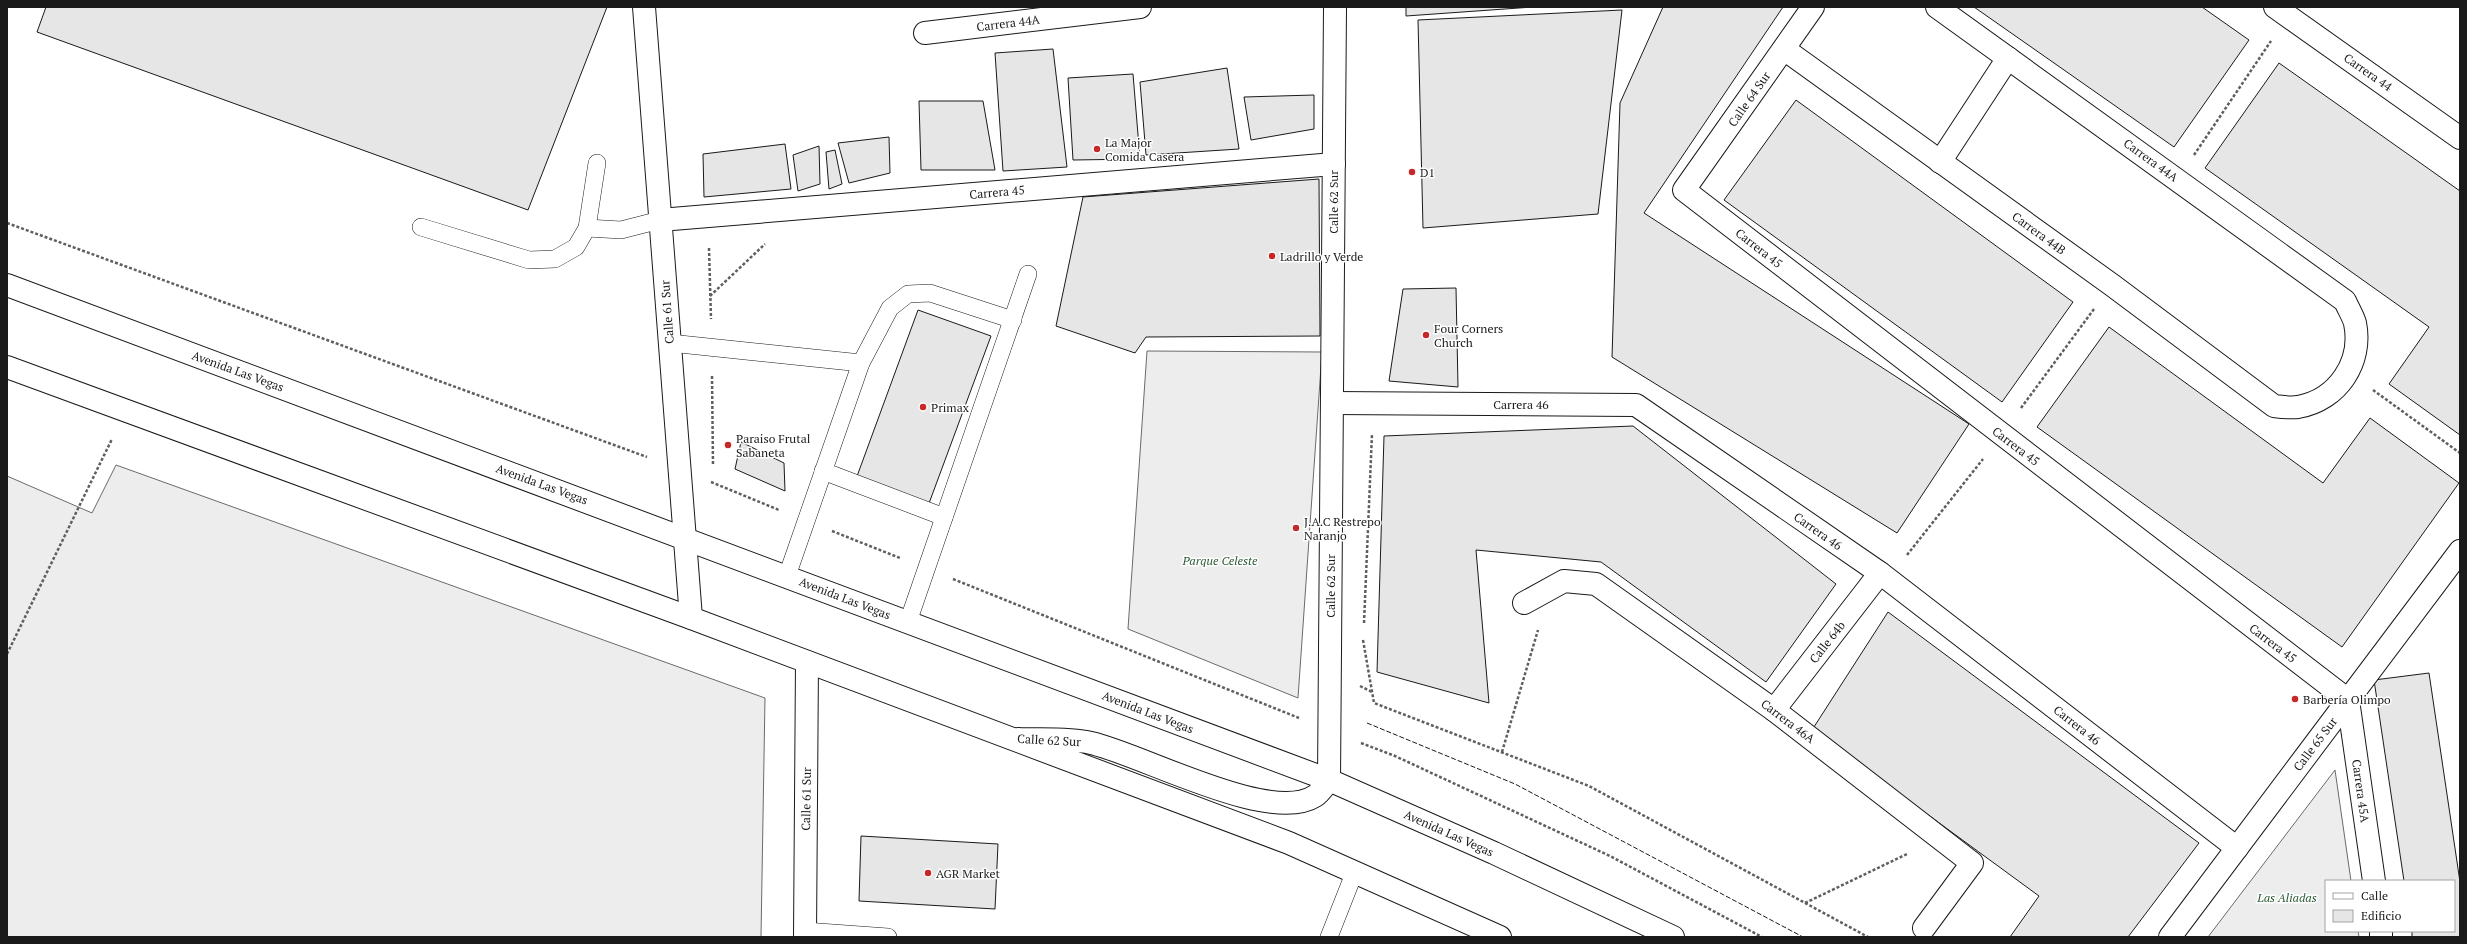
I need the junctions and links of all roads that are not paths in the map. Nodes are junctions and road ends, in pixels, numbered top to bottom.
1 (644, 7) edge
2 (1140, 7) edge
3 (1335, 7) edge
4 (1813, 7) edge
5 (1937, 7) edge
6 (2282, 12) edge
7 (925, 33) dead end
8 (1784, 49) junction
9 (2008, 58) junction
10 (2460, 138) edge
11 (1940, 162) junction
12 (597, 163) dead end
13 (1334, 164) junction
14 (1684, 190) joint
15 (660, 220) junction
16 (421, 227) dead end
17 (587, 228) junction
18 (1028, 274) dead end
19 (7, 285) edge
20 (1013, 320) junction
21 (670, 343) junction
22 (861, 363) junction
23 (7, 367) edge
24 (2349, 373) joint
25 (1332, 403) junction
26 (823, 471) junction
27 (944, 517) junction
28 (685, 537) junction
29 (2460, 551) edge
30 (787, 576) junction
31 (1884, 576) junction
32 (1524, 603) dead end
33 (691, 618) junction
34 (908, 622) junction
35 (807, 662) junction
36 (2348, 700) junction
37 (1774, 710) junction
38 (1010, 738) junction
39 (1329, 780) junction
40 (2237, 848) junction
41 (1354, 871) junction
42 (2374, 880) edge
43 (1924, 928) dead end
44 (805, 934) edge
45 (888, 937) edge
46 (1329, 937) edge
47 (1500, 937) edge
48 (1673, 937) edge
49 (2170, 937) edge

1 - 15 street, Calle 61 Sur
2 - 7 street, Carrera 44A
3 - 13 street, Calle 62 Sur
4 - 8 street, Calle 64 Sur
5 - 9 street, Carrera 44A
6 - 10 street, Carrera 44
8 - 11 street, Carrera 44B
8 - 14 street, Calle 64 Sur
9 - 11 street
9 - 24 street, Carrera 44A
11 - 24 street, Carrera 44B
12 - 17 lane
13 - 15 street, Carrera 45
13 - 25 street, Calle 62 Sur
14 - 36 street, Carrera 45
15 - 17 lane
15 - 21 street, Calle 61 Sur
16 - 17 lane
18 - 20 lane
19 - 28 street, Avenida Las Vegas
20 - 22 lane
20 - 27 lane
21 - 22 lane
21 - 28 street, Calle 61 Sur
22 - 26 lane
23 - 33 street
25 - 31 street, Carrera 46
25 - 39 street, Calle 62 Sur
26 - 27 lane
26 - 30 lane
27 - 34 lane
28 - 30 street, Avenida Las Vegas
28 - 33 street, Calle 61 Sur
29 - 36 street, Calle 65 Sur
30 - 34 street, Avenida Las Vegas
31 - 37 street, Calle 64b
31 - 40 street, Carrera 46
32 - 37 street, Carrera 46A
33 - 35 street
34 - 39 street, Avenida Las Vegas
35 - 38 street
35 - 44 street, Calle 61 Sur
36 - 40 street, Calle 65 Sur
36 - 42 street, Carrera 45A
37 - 43 street, Carrera 46A
38 - 39 street, Calle 62 Sur
38 - 41 street
39 - 48 street, Avenida Las Vegas
40 - 49 street, Calle 65 Sur
41 - 46 lane
41 - 47 street
44 - 45 lane

